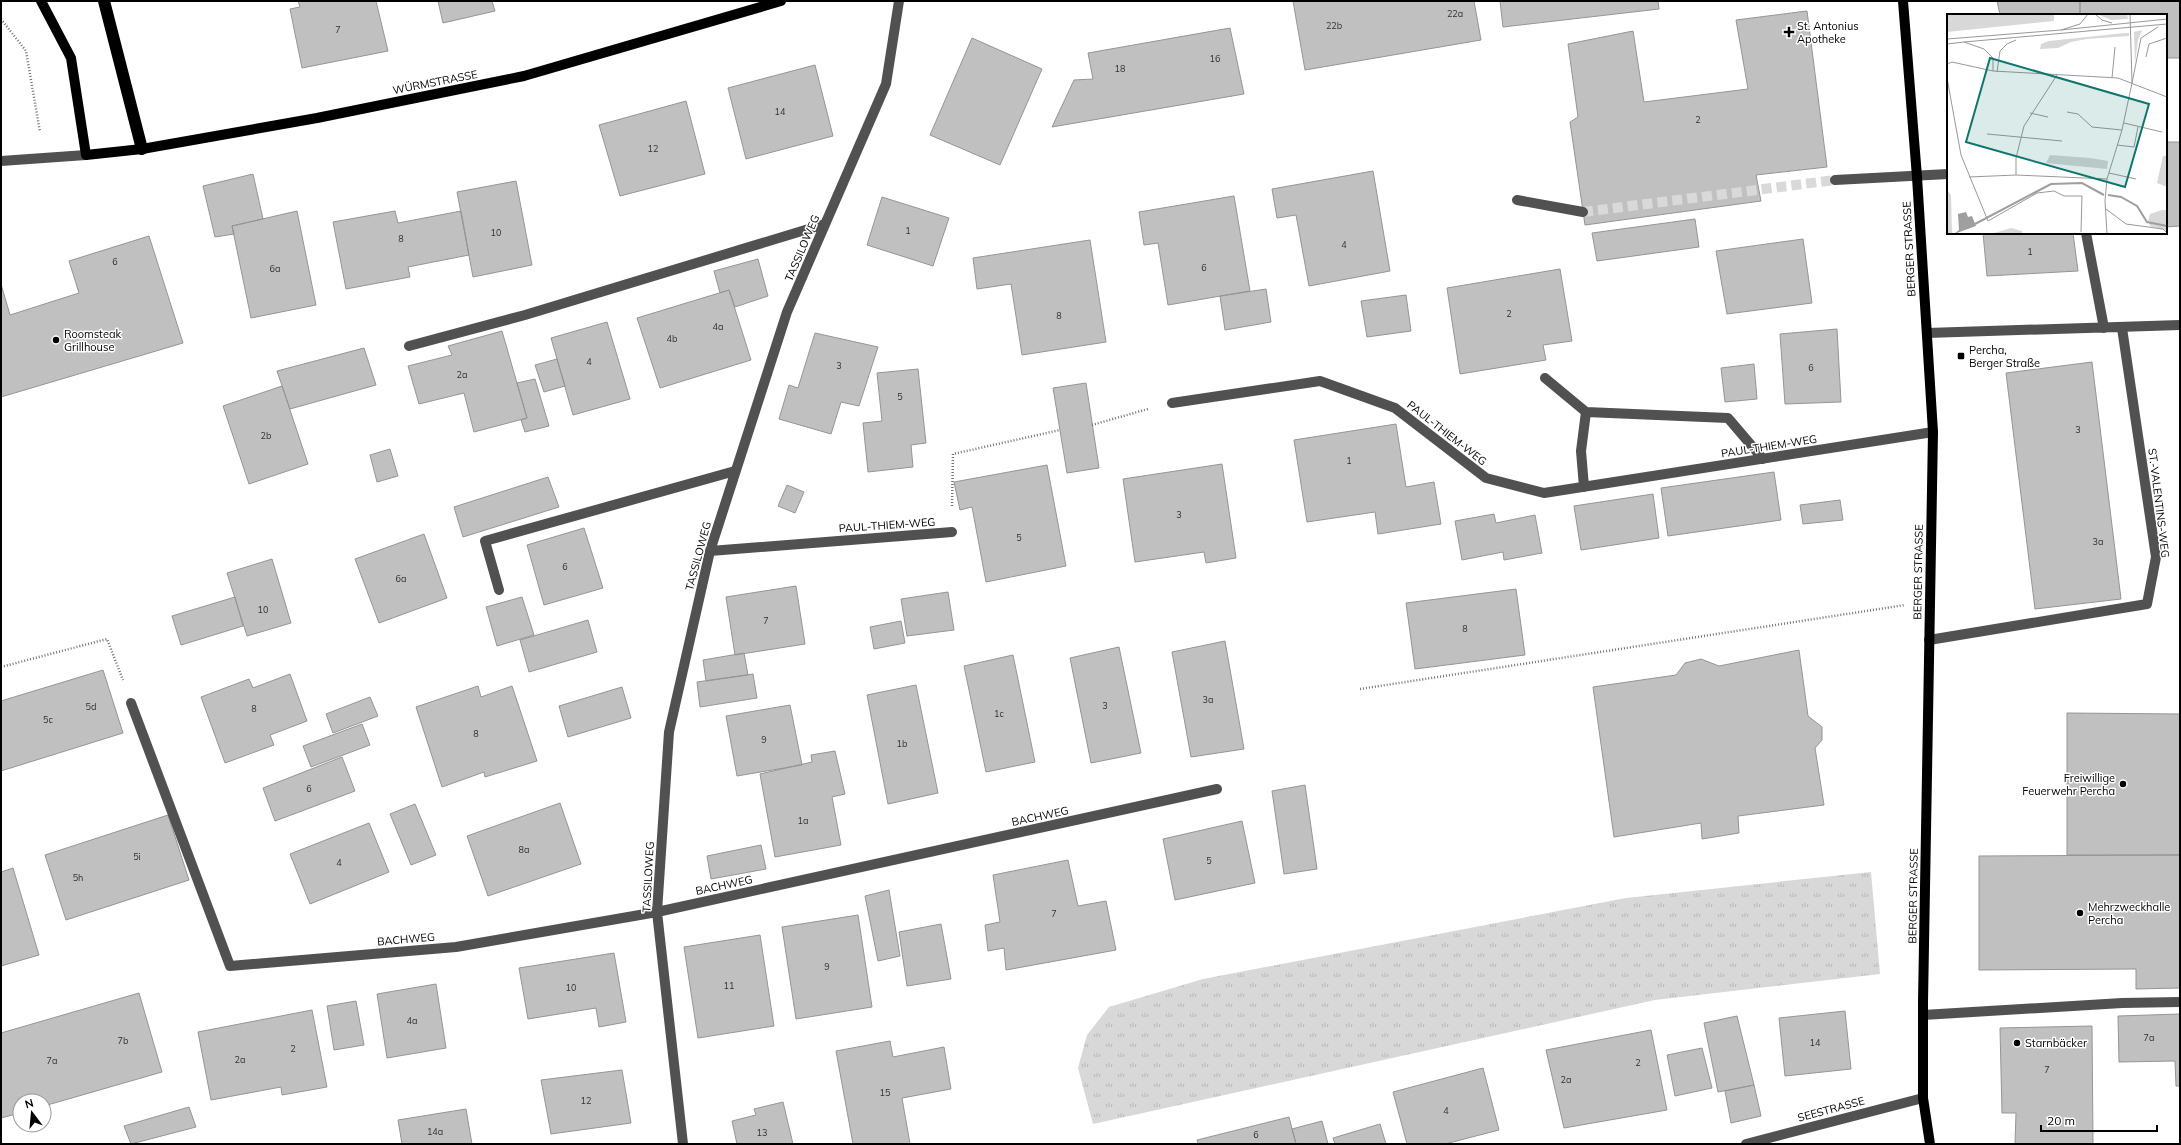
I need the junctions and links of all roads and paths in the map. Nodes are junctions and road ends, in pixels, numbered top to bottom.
1 (41, 1) edge
2 (104, 1) edge
3 (781, 1) edge
4 (899, 1) edge
5 (1903, 1) edge
6 (1, 19) edge
7 (142, 149) junction
8 (86, 155) junction
9 (44, 158) junction
10 (1, 161) edge
11 (1947, 174) edge
12 (1917, 177) junction
13 (1834, 180) tunnel mouth
14 (1517, 200) dead end
15 (1584, 212) tunnel mouth
16 (825, 224) junction
17 (2086, 234) edge
18 (2180, 325) edge
19 (2104, 328) junction
20 (2122, 328) junction
21 (1926, 333) junction
22 (408, 346) dead end
23 (1546, 378) dead end
24 (1172, 402) joint
25 (1586, 412) junction
26 (1092, 425) dead end
27 (1060, 430) dead end
28 (1933, 432) junction
29 (1763, 459) junction
30 (735, 471) junction
31 (1584, 486) junction
32 (952, 532) joint
33 (710, 551) junction
34 (499, 590) dead end
35 (1929, 602) junction
36 (1929, 640) junction
37 (1, 667) edge
38 (1360, 689) dead end
39 (131, 703) joint
40 (1217, 789) dead end
41 (657, 912) junction
42 (2180, 1002) edge
43 (1923, 1015) junction
44 (1923, 1098) junction
45 (683, 1144) edge
46 (1746, 1144) edge
47 (1930, 1144) edge

1 - 8 main road
2 - 7 highway
3 - 7 main road, WÜRMSTRASSE
4 - 16 street, TASSILOWEG
5 - 12 main road, BERGER STRASSE
6 - 9 path
7 - 8 main road, WÜRMSTRASSE
8 - 9 street
9 - 10 street
11 - 12 street
12 - 13 street
12 - 21 main road, BERGER STRASSE
14 - 15 street
16 - 22 street
16 - 30 street, TASSILOWEG
17 - 19 street
18 - 20 street
19 - 20 street
19 - 21 street
20 - 36 street, ST.-VALENTINS-WEG
21 - 28 main road, BERGER STRASSE
23 - 25 street
24 - 26 path
24 - 31 street, PAUL-THIEM-WEG
25 - 29 street
25 - 31 street
27 - 32 path, PAUL-THIEM-WEG
28 - 29 street, PAUL-THIEM-WEG
28 - 35 main road, BERGER STRASSE
29 - 31 street, PAUL-THIEM-WEG
30 - 33 street, TASSILOWEG
30 - 34 street
32 - 33 street, PAUL-THIEM-WEG
33 - 41 street, TASSILOWEG
35 - 36 main road, BERGER STRASSE
35 - 38 path
36 - 43 main road, BERGER STRASSE
37 - 39 path
39 - 41 street, BACHWEG
40 - 41 street, BACHWEG
41 - 45 street, TASSILOWEG
42 - 43 street
43 - 44 main road, BERGER STRASSE
44 - 46 street, SEESTRASSE
44 - 47 main road, BERGER STRASSE

